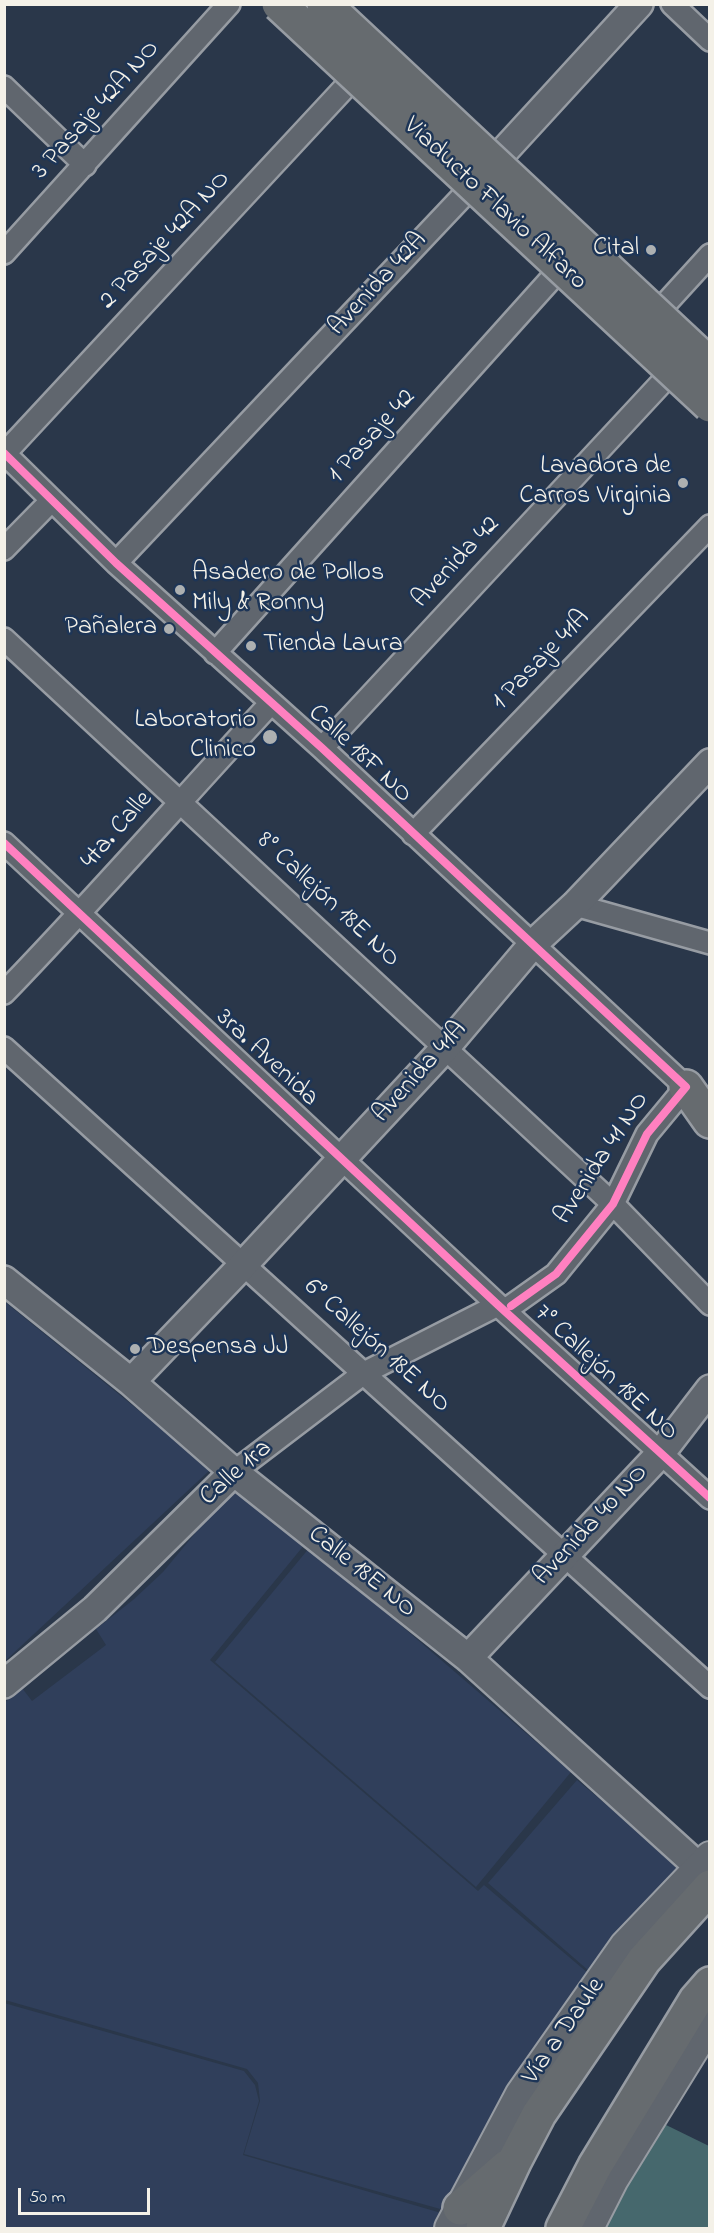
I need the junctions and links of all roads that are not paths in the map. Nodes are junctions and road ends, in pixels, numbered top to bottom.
1 (229, 4) edge
2 (279, 4) edge
3 (302, 4) edge
4 (324, 4) edge
5 (639, 4) edge
6 (672, 4) edge
7 (710, 40) edge
8 (366, 65) junction
9 (4, 87) edge
10 (85, 165) junction
11 (483, 174) junction
12 (4, 253) edge
13 (710, 255) edge
14 (571, 257) junction
15 (644, 328) junction
16 (695, 363) edge
17 (710, 389) edge
18 (710, 405) edge
19 (5, 453) edge
20 (51, 501) junction
21 (710, 526) edge
22 (4, 549) edge
23 (116, 563) junction
24 (4, 639) edge
25 (214, 653) junction
26 (271, 703) junction
27 (322, 748) junction
28 (710, 762) edge
29 (180, 801) junction
30 (413, 834) junction
31 (4, 843) edge
32 (574, 905) junction
33 (80, 915) junction
34 (710, 943) edge
35 (533, 944) junction
36 (4, 993) edge
37 (4, 1048) edge
38 (445, 1048) junction
39 (695, 1096) edge
40 (710, 1121) edge
41 (342, 1158) junction
42 (613, 1204) junction
43 (244, 1264) junction
44 (4, 1280) edge
45 (710, 1304) edge
46 (504, 1305) junction
47 (364, 1373) junction
48 (131, 1382) junction
49 (710, 1389) edge
50 (660, 1454) junction
51 (234, 1472) junction
52 (710, 1498) edge
53 (565, 1555) junction
54 (468, 1658) junction
55 (4, 1684) edge
56 (710, 1688) edge
57 (707, 1872) edge
58 (710, 1984) edge
59 (710, 2022) edge
60 (464, 2222) edge
61 (563, 2229) edge
62 (588, 2229) edge

1 - 10 street, 3 Pasaje 42A NO
2 - 18 main road, Viaducto Flavio Alfaro, bridge
3 - 8 street
4 - 16 main road, Viaducto Flavio Alfaro, bridge
5 - 11 street, Avenida 42A
6 - 7 street
8 - 11 street
8 - 19 street, 2 Pasaje 42A NO
9 - 10 street
10 - 12 street, 3 Pasaje 42A NO
11 - 14 street
11 - 23 street, Avenida 42A
13 - 15 street
14 - 15 street
14 - 25 street, 1 Pasaje 42
15 - 16 street
16 - 17 street
16 - 27 street, Avenida 42
19 - 20 street, Calle 18F NO
20 - 22 street
20 - 23 street, Calle 18F NO
21 - 30 street, 1 Pasaje 41A
23 - 25 street, Calle 18F NO
24 - 29 street, 8° Callejón 18E NO
25 - 26 street, Calle 18F NO
26 - 27 street, Calle 18F NO
26 - 29 street, 4ta. Calle
27 - 30 street, Calle 18F NO
28 - 32 street, Avenida 41A
29 - 33 street, 4ta. Calle
29 - 38 street, 8° Callejón 18E NO
30 - 35 street, Calle 18F NO
31 - 33 street, 3ra. Avenida
32 - 34 street
32 - 35 street, Avenida 41A
33 - 36 street, 4ta. Calle
33 - 41 street, 3ra. Avenida
35 - 38 street, Avenida 41A
35 - 39 street, Calle 18F NO
37 - 43 street, 6° Callejón 18E NO
38 - 41 street, Avenida 41A
38 - 42 street, 8° Callejón 18E NO
39 - 40 main road
39 - 42 street, Avenida 41 NO
41 - 43 street, Avenida 41A
41 - 46 street, 3ra. Avenida
42 - 45 street, 8° Callejón 18E NO
42 - 46 street, Avenida 41 NO
43 - 47 street, 6° Callejón 18E NO
43 - 48 street, Avenida 41A
44 - 48 street, Calle 18E NO
46 - 47 street, Calle 1ra
46 - 50 street, 7° Callejón 18E NO
47 - 51 street, Calle 1ra
47 - 53 street, 6° Callejón 18E NO
48 - 51 street, Calle 18E NO
49 - 50 street, Avenida 40 NO
50 - 52 street, 7° Callejón 18E NO
50 - 53 street, Avenida 40 NO
51 - 54 street, Calle 18E NO
51 - 55 street, Calle 1ra
53 - 54 street, Avenida 40 NO
53 - 56 street, 6° Callejón 18E NO
54 - 57 street, Calle 18E NO
57 - 60 main road, Vía a Daule
57 - 60 main road, Vía a Daule
58 - 61 main road
59 - 62 main road

